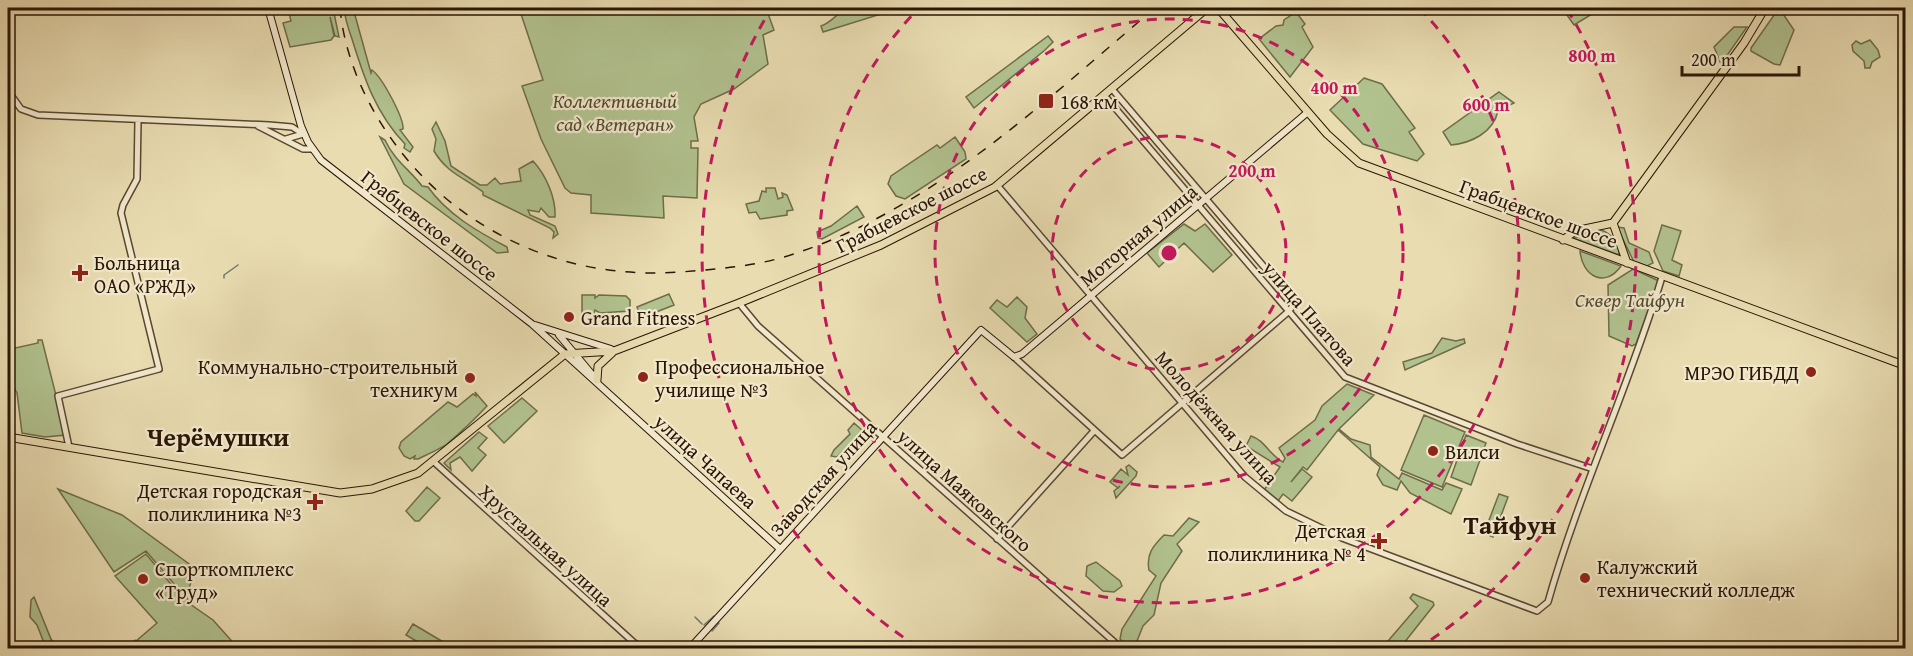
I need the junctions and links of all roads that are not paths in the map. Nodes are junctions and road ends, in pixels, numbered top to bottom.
1 (268, 8) edge
2 (1207, 8) edge
3 (1218, 8) edge
4 (1765, 8) edge
5 (1112, 89) junction
6 (8, 91) edge
7 (1104, 95) junction
8 (1308, 112) junction
9 (299, 119) junction
10 (138, 121) junction
11 (256, 125) junction
12 (282, 126) junction
13 (289, 127) junction
14 (303, 134) junction
15 (282, 137) junction
16 (312, 149) junction
17 (997, 185) junction
18 (1206, 199) junction
19 (1198, 205) junction
20 (1613, 223) junction
21 (1600, 226) junction
22 (1563, 240) junction
23 (1619, 242) junction
24 (1627, 263) junction
25 (1662, 277) junction
26 (1091, 296) junction
27 (739, 303) junction
28 (1288, 312) junction
29 (532, 324) junction
30 (558, 333) junction
31 (616, 351) junction
32 (565, 354) junction
33 (575, 354) junction
34 (1014, 357) junction
35 (1905, 366) edge
36 (597, 380) junction
37 (609, 394) junction
38 (1183, 403) junction
39 (1094, 431) junction
40 (882, 436) junction
41 (8, 437) edge
42 (69, 447) junction
43 (434, 462) junction
44 (1593, 469) junction
45 (997, 540) junction
46 (780, 549) junction
47 (640, 648) edge
48 (690, 648) edge
49 (1121, 648) edge

1 - 9 main road, Грабцевское шоссе
2 - 5 main road, Грабцевское шоссе
3 - 8 main road, Грабцевское шоссе
4 - 20 main road
5 - 7 main road, Грабцевское шоссе
5 - 18 street, улица Платова
6 - 10 street
7 - 17 main road, Грабцевское шоссе
7 - 19 street, улица Платова
8 - 18 main road, Моторная улица
8 - 22 main road, Грабцевское шоссе
9 - 13 street
9 - 14 main road, Грабцевское шоссе
10 - 11 street
10 - 42 street
11 - 12 street
11 - 15 street
12 - 13 street
12 - 15 street
13 - 14 street
14 - 15 street
14 - 16 main road, Грабцевское шоссе
15 - 16 street
16 - 29 main road, Грабцевское шоссе
17 - 26 street, Молодёжная улица
17 - 27 main road, Грабцевское шоссе
18 - 19 main road, Моторная улица
18 - 28 street, улица Платова
19 - 26 main road, Моторная улица
19 - 28 street, улица Платова
20 - 21 main road
20 - 23 main road
21 - 22 main road
21 - 23 main road
22 - 24 main road, Грабцевское шоссе
23 - 24 main road
24 - 25 main road, Грабцевское шоссе
25 - 35 main road, Грабцевское шоссе
25 - 44 street
26 - 34 main road, Моторная улица
26 - 38 street, Молодёжная улица
27 - 31 main road, Грабцевское шоссе
27 - 40 street, улица Маяковского
28 - 38 street
28 - 44 street, улица Платова
29 - 30 main road
29 - 32 main road, улица Чапаева
30 - 31 main road
30 - 33 main road
31 - 33 main road, Грабцевское шоссе
31 - 36 main road
32 - 33 main road, Грабцевское шоссе
32 - 37 main road, улица Чапаева
32 - 43 main road
33 - 36 main road
34 - 39 street
34 - 40 main road, Заводская улица
36 - 37 main road
37 - 46 main road, улица Чапаева
38 - 39 street
38 - 44 street, Молодёжная улица
39 - 45 street
40 - 45 street, улица Маяковского
40 - 46 main road, Заводская улица
41 - 42 main road
42 - 43 main road
43 - 47 street, Хрустальная улица
45 - 49 street, улица Маяковского
46 - 48 main road, Заводская улица

